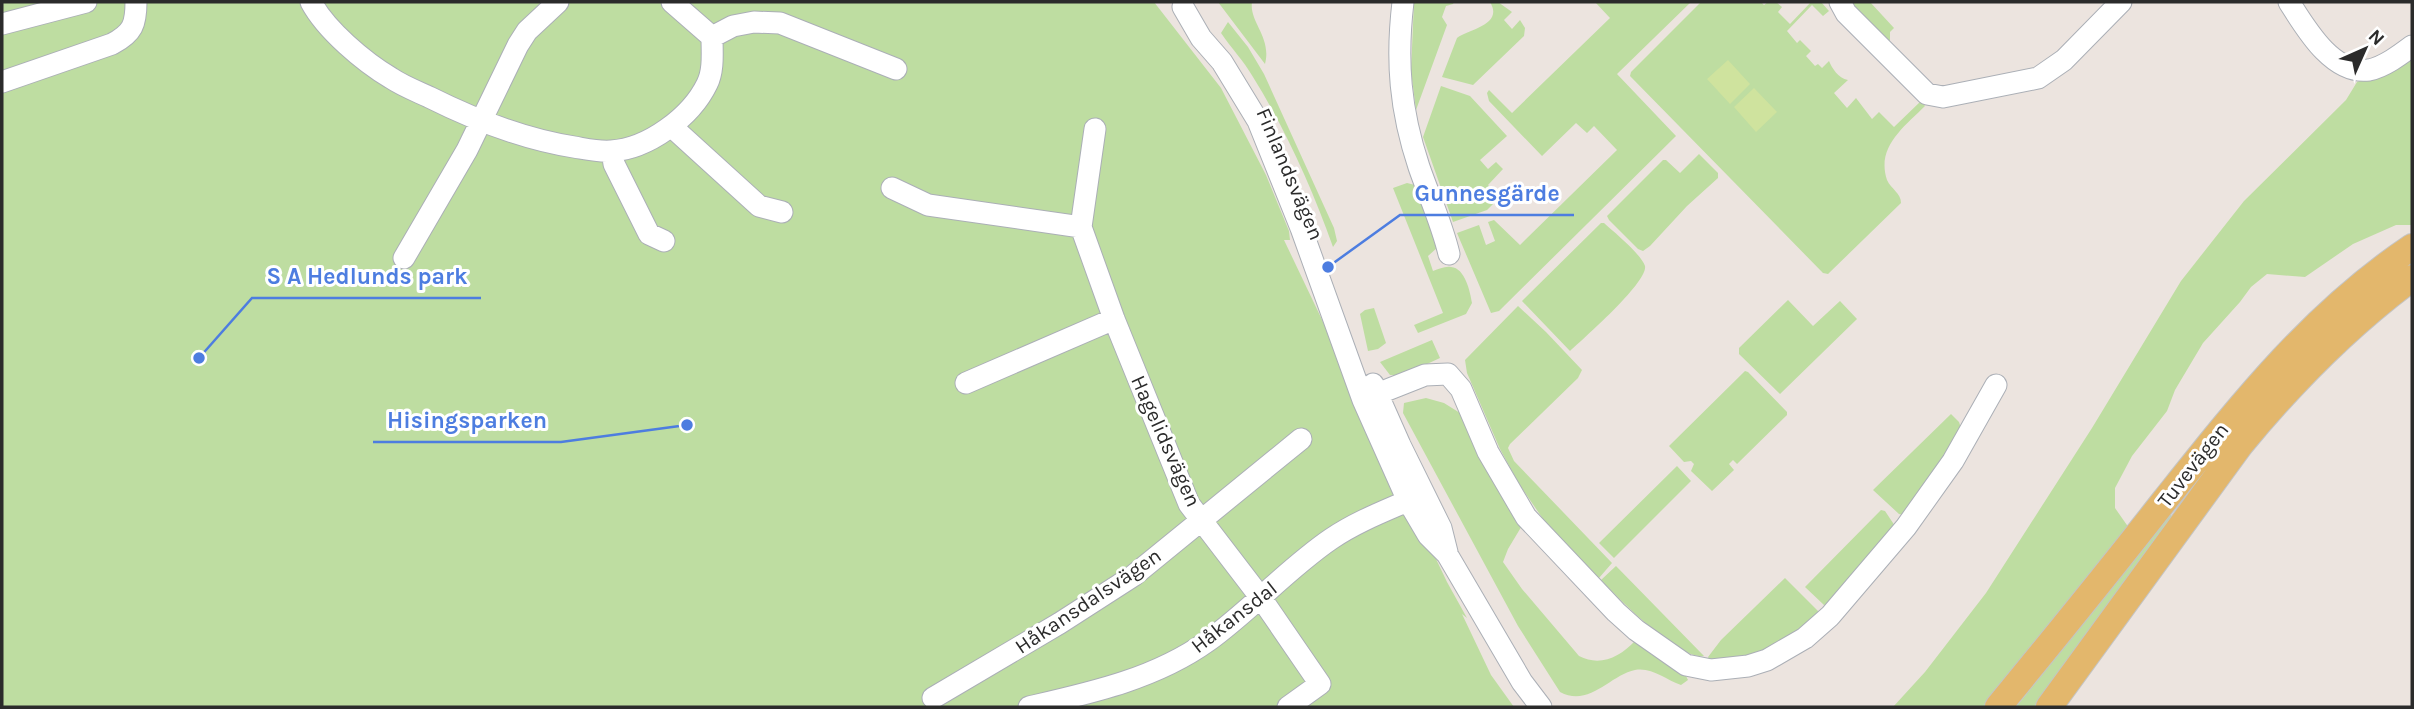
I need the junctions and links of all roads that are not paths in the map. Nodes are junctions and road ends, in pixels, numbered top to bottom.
1 (86, 2) edge
2 (136, 2) edge
3 (311, 2) edge
4 (558, 2) edge
5 (672, 2) edge
6 (1404, 2) edge
7 (1840, 2) edge
8 (2121, 2) edge
9 (2289, 2) edge
10 (1183, 3) edge
11 (2, 24) edge
12 (712, 37) junction
13 (2412, 46) edge
14 (896, 69) dead end
15 (2, 82) edge
16 (482, 121) junction
17 (671, 126) junction
18 (1094, 129) dead end
19 (612, 151) junction
20 (892, 188) dead end
21 (782, 212) dead end
22 (1080, 227) junction
23 (664, 241) dead end
24 (2412, 247) edge
25 (1449, 254) dead end
26 (404, 258) dead end
27 (2412, 278) edge
28 (1114, 319) junction
29 (966, 383) dead end
30 (1996, 385) dead end
31 (1377, 394) junction
32 (1301, 439) dead end
33 (1415, 497) junction
34 (1202, 520) junction
35 (1261, 597) junction
36 (933, 698) dead end
37 (1029, 707) edge
38 (1288, 707) edge
39 (1541, 707) edge
40 (1998, 707) edge
41 (2049, 707) edge

1 - 11 street
2 - 15 street
3 - 16 street
4 - 16 street
5 - 12 street
6 - 25 street
7 - 8 street
9 - 13 street
10 - 31 street, Finlandsvägen
10 - 33 street, Finlandsvägen
12 - 14 street
12 - 17 street
16 - 19 street
16 - 26 street
17 - 19 street
17 - 21 street
18 - 22 street, Hagelidsvägen
19 - 23 street
20 - 22 street
22 - 28 street, Hagelidsvägen
24 - 40 main road, Tuvevägen
27 - 41 main road, Tuvevägen
28 - 29 street
28 - 34 street, Hagelidsvägen
30 - 31 street
31 - 33 street, Finlandsvägen
32 - 34 street, Håkansdalsvägen
33 - 35 street, Håkansdal
33 - 39 street, Finlandsvägen
34 - 35 street, Hagelidsvägen
34 - 36 street, Håkansdalsvägen
35 - 37 street, Håkansdal
35 - 38 street, Hagelidsvägen

